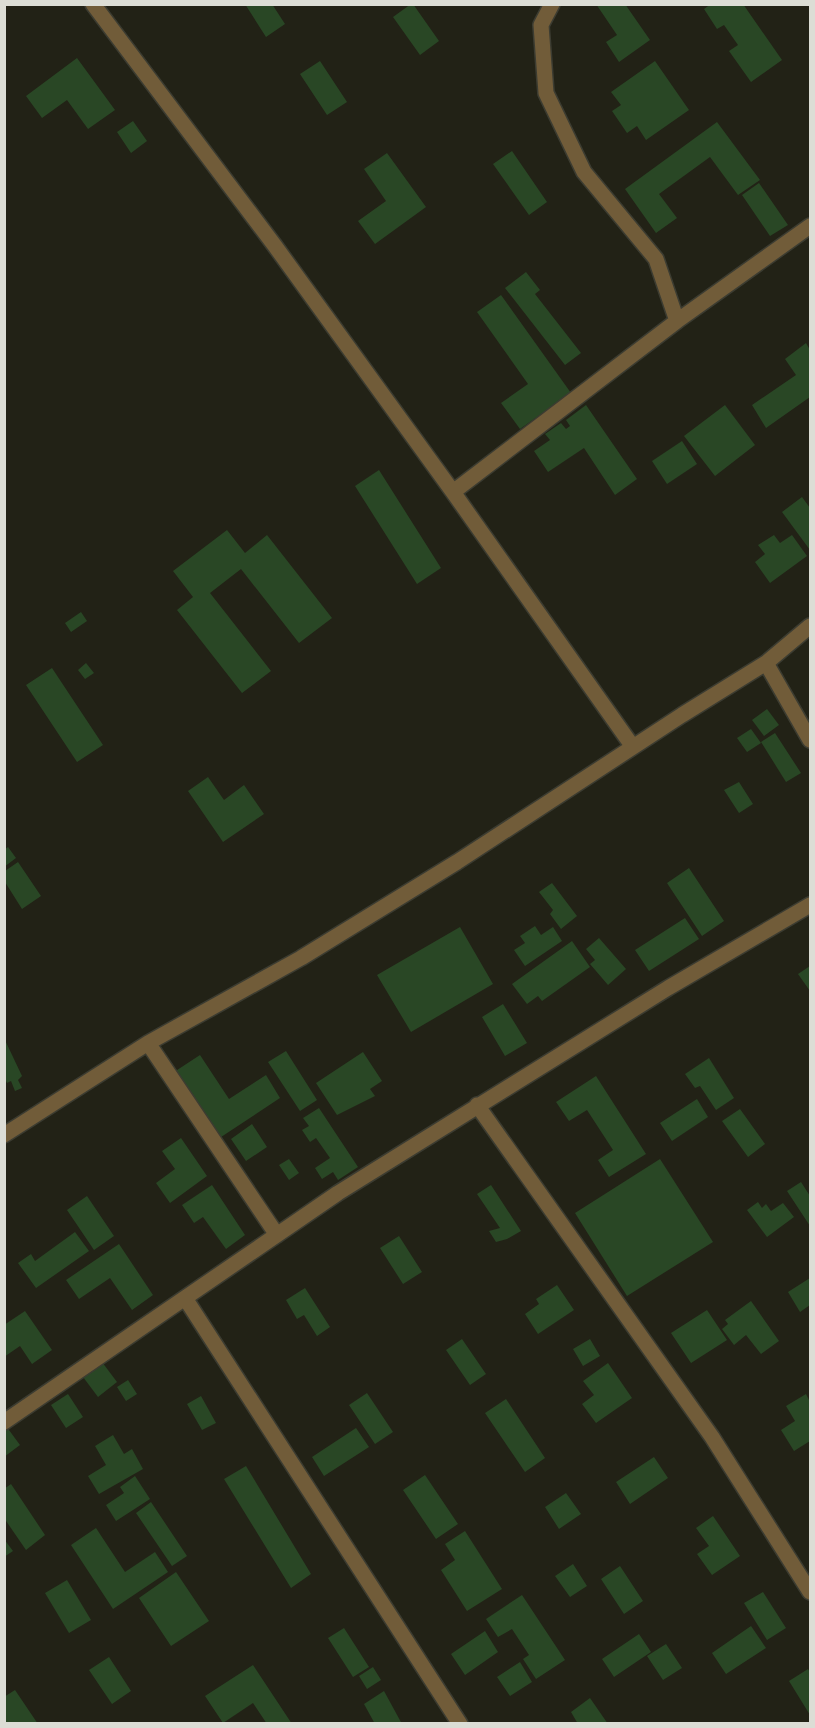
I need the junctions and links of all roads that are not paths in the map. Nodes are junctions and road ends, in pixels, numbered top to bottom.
1 (93, 4) edge
2 (552, 4) edge
3 (810, 226) edge
4 (677, 321) junction
5 (453, 492) junction
6 (810, 626) edge
7 (766, 663) junction
8 (810, 740) edge
9 (633, 747) junction
10 (810, 905) edge
11 (148, 1043) junction
12 (477, 1105) junction
13 (4, 1135) edge
14 (277, 1235) junction
15 (184, 1298) junction
16 (4, 1422) edge
17 (810, 1592) edge
18 (460, 1724) edge

1 - 5 street
2 - 4 street
3 - 4 street
4 - 5 street
5 - 9 street
6 - 7 street
7 - 8 street
7 - 9 street
9 - 11 street
10 - 12 street
11 - 13 street
11 - 14 street
12 - 14 street
12 - 17 street
14 - 15 street
15 - 16 street
15 - 18 street

